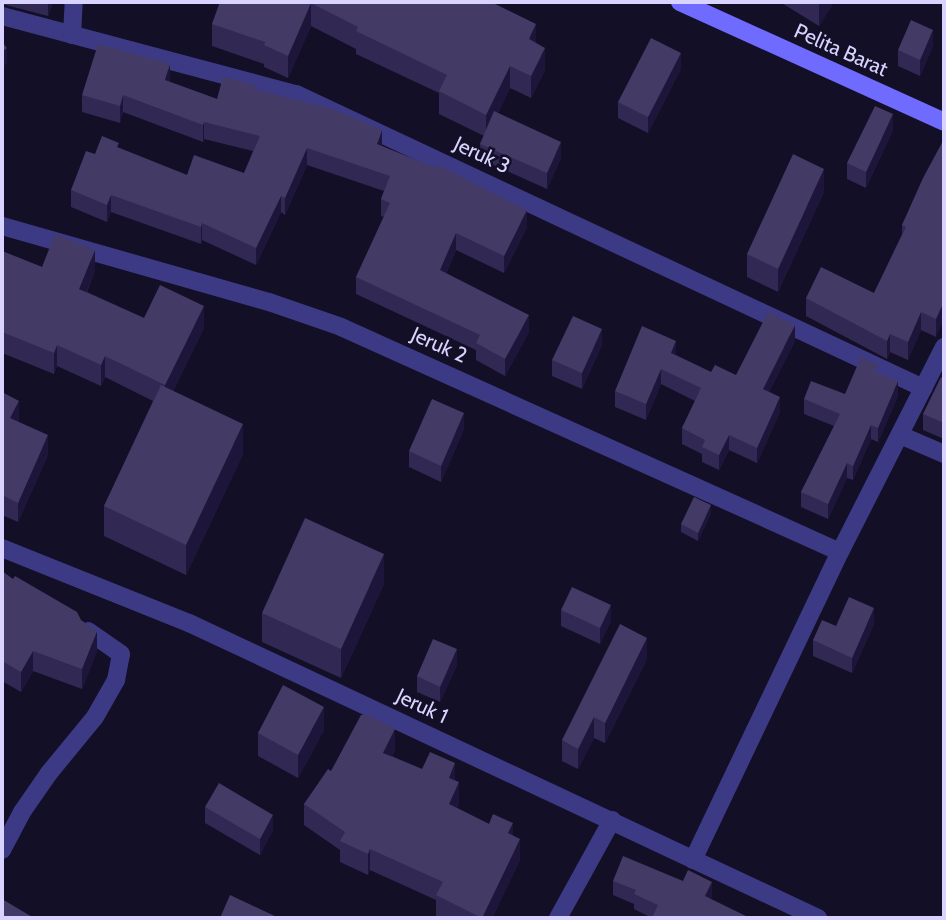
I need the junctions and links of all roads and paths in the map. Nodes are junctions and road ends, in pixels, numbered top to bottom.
1 (74, 2) edge
2 (680, 2) edge
3 (2, 16) edge
4 (72, 35) junction
5 (944, 122) edge
6 (2, 226) edge
7 (944, 346) edge
8 (923, 388) junction
9 (900, 435) junction
10 (944, 454) edge
11 (2, 548) edge
12 (840, 552) junction
13 (88, 631) edge
14 (612, 820) junction
15 (2, 850) edge
16 (693, 860) junction
17 (558, 918) edge
18 (818, 918) edge

1 - 4 street
2 - 5 street, Pelita Barat
3 - 4 street, Jeruk 3
4 - 8 street, Jeruk 3
6 - 12 street, Jeruk 2
7 - 8 street
8 - 9 street
9 - 10 street
9 - 12 street
11 - 14 street, Jeruk 1
12 - 16 street
13 - 15 street
14 - 16 street, Jeruk 1
14 - 17 street
16 - 18 street, Jeruk 1

